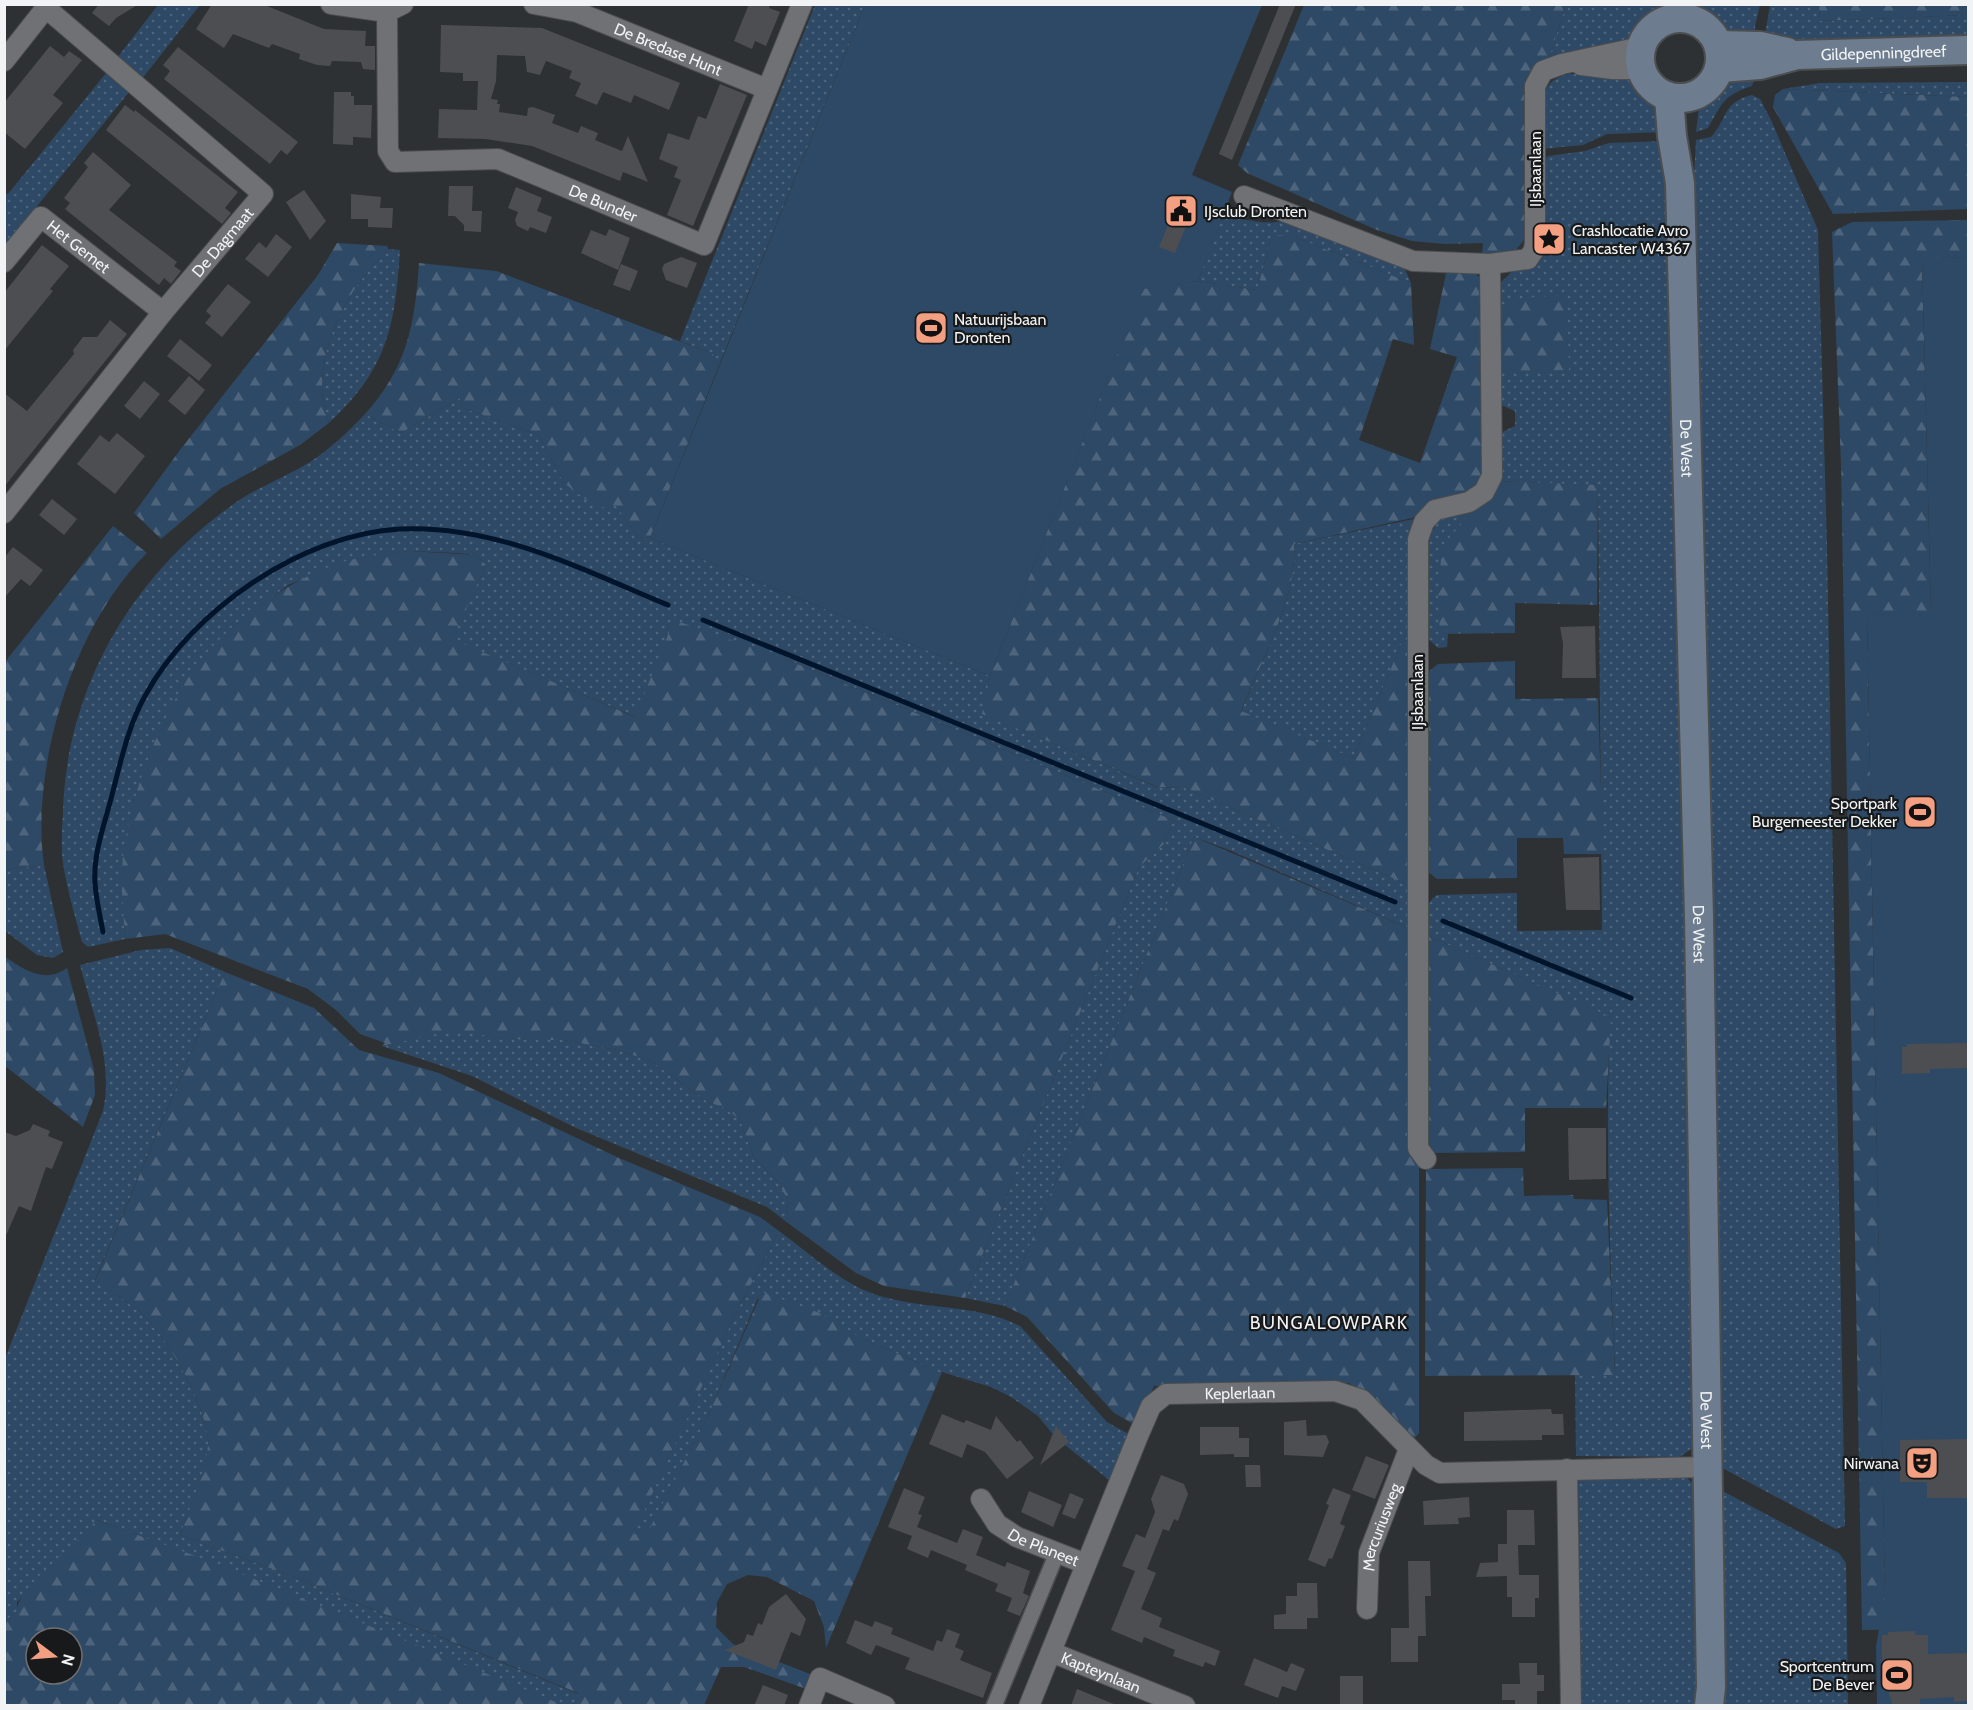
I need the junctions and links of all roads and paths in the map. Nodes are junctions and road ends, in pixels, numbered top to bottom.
1 (331, 4) edge
2 (534, 4) edge
3 (802, 4) edge
4 (47, 6) edge
5 (395, 8) edge
6 (1677, 11) edge
7 (1968, 50) edge
8 (1719, 56) junction
9 (1641, 58) junction
10 (4, 61) edge
11 (768, 89) junction
12 (1679, 97) junction
13 (1244, 196) dead end
14 (4, 262) edge
15 (1490, 264) junction
16 (163, 312) junction
17 (4, 513) edge
18 (1426, 1160) dead end
19 (1409, 1449) junction
20 (1707, 1467) junction
21 (1567, 1468) junction
22 (981, 1499) dead end
23 (1057, 1553) junction
24 (1086, 1564) junction
25 (1367, 1609) dead end
26 (1051, 1652) junction
27 (1712, 1699) edge
28 (809, 1706) edge
29 (885, 1706) edge
30 (994, 1706) edge
31 (1029, 1706) edge
32 (1185, 1706) edge
33 (1572, 1706) edge

1 - 5 street
2 - 11 street, De Bredase Hunt
3 - 11 street, De Bunder
4 - 10 street
4 - 16 street, De Dagmaat
5 - 11 street, De Bunder
6 - 8 main road
6 - 9 main road
7 - 8 main road, Gildepenningdreef
8 - 12 main road
9 - 12 main road
9 - 15 street, IJsbaanlaan
12 - 20 main road, De West
13 - 15 street, IJsbaanlaan
14 - 16 street, Het Gemet
15 - 18 street, IJsbaanlaan
16 - 17 street, De Dagmaat
19 - 21 street, Keplerlaan
19 - 24 street, Keplerlaan
19 - 25 street, Mercuriusweg
20 - 21 street, Keplerlaan
20 - 27 main road, De West
21 - 33 street
22 - 23 street, De Planeet
23 - 24 street, De Planeet
23 - 30 street
24 - 26 street, Keplerlaan
26 - 31 street, Keplerlaan
26 - 32 street, Kapteynlaan
28 - 29 street

